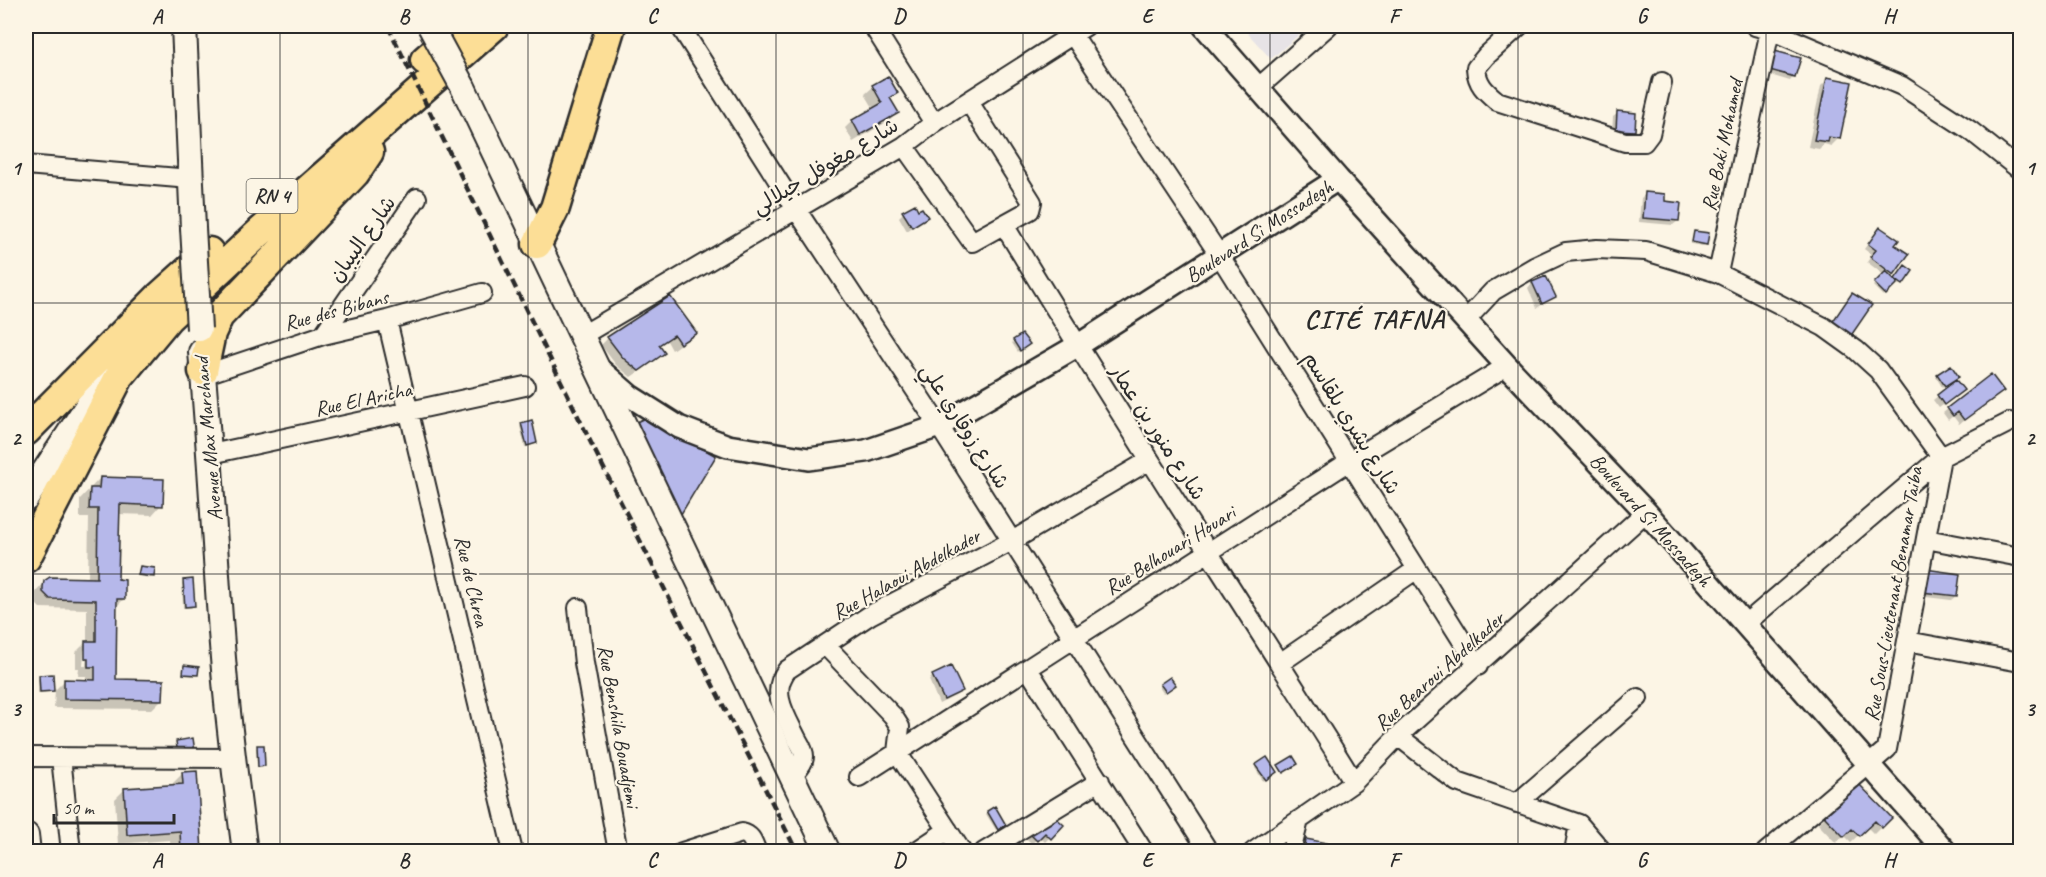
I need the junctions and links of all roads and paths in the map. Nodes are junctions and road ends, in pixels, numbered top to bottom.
1 (184, 26) edge
2 (430, 26) edge
3 (464, 26) edge
4 (494, 26) edge
5 (611, 26) edge
6 (681, 26) edge
7 (873, 26) edge
8 (1204, 26) edge
9 (1328, 26) edge
10 (1519, 26) edge
11 (1765, 27) edge
12 (1075, 28) edge
13 (1662, 82) dead end
14 (1259, 87) junction
15 (969, 102) junction
16 (934, 123) junction
17 (379, 127) junction
18 (904, 146) junction
19 (26, 165) edge
20 (2020, 170) edge
21 (190, 179) junction
22 (1338, 179) junction
23 (417, 198) dead end
24 (796, 209) junction
25 (1004, 225) junction
26 (537, 244) junction
27 (1220, 256) junction
28 (1718, 273) junction
29 (482, 293) dead end
30 (168, 318) junction
31 (387, 320) junction
32 (1466, 320) junction
33 (323, 335) junction
34 (581, 336) junction
35 (1077, 346) junction
36 (594, 365) junction
37 (1507, 366) junction
38 (84, 370) junction
39 (203, 373) junction
40 (525, 386) dead end
41 (409, 412) junction
42 (2010, 422) dead end
43 (939, 426) junction
44 (26, 431) edge
45 (211, 454) junction
46 (1941, 457) junction
47 (1150, 460) junction
48 (1350, 461) junction
49 (26, 500) edge
50 (1646, 512) junction
51 (1926, 539) junction
52 (1012, 541) junction
53 (1209, 553) junction
54 (2020, 557) edge
55 (26, 558) edge
56 (1417, 569) junction
57 (578, 608) dead end
58 (1745, 624) junction
59 (1073, 638) junction
60 (1907, 641) junction
61 (826, 646) junction
62 (2020, 662) edge
63 (1280, 663) junction
64 (1478, 666) junction
65 (1028, 669) junction
66 (1638, 698) dead end
67 (1398, 736) junction
68 (897, 752) junction
69 (26, 757) edge
70 (61, 757) junction
71 (232, 758) junction
72 (1869, 764) junction
73 (791, 775) junction
74 (859, 777) dead end
75 (1100, 781) junction
76 (1354, 782) junction
77 (1517, 803) junction
78 (1299, 820) junction
79 (1579, 824) junction
80 (948, 830) junction
81 (26, 835) edge
82 (1141, 850) edge
83 (27, 852) edge
84 (72, 852) edge
85 (244, 852) edge
86 (513, 852) edge
87 (618, 852) edge
88 (682, 852) edge
89 (757, 852) edge
90 (828, 852) edge
91 (915, 852) edge
92 (962, 852) edge
93 (984, 852) edge
94 (1209, 852) edge
95 (1253, 852) edge
96 (1291, 852) edge
97 (1574, 852) edge
98 (1603, 852) edge
99 (1766, 852) edge
100 (1946, 852) edge

1 - 21 main road, Avenue Max Marchand
2 - 26 main road, bridge
3 - 38 highway, RN 4
4 - 17 highway, RN 4
5 - 26 highway
6 - 24 street, شارع زوقاري علي
7 - 16 street
8 - 14 street
9 - 14 street
10 - 13 street
11 - 20 street
11 - 28 street, Rue Baki Mohamed
12 - 15 street, شارع مغوفل جيلالي
12 - 27 street, شارع بشري بلقاسم
14 - 22 street
15 - 16 street, شارع مغوفل جيلالي
15 - 25 street
16 - 18 street, شارع مغوفل جيلالي
17 - 30 highway, RN 4
17 - 39 highway
18 - 24 street, شارع مغوفل جيلالي
18 - 25 street
19 - 21 street
21 - 39 main road, Avenue Max Marchand, bridge
22 - 27 street, Boulevard Si Mossadegh
22 - 32 street, Boulevard Si Mossadegh
23 - 33 street, شارع البيبان
24 - 34 street, شارع مغوفل جيلالي
24 - 43 street, شارع زوقاري علي
25 - 35 street, شارع منور بن عمار
26 - 34 main road
27 - 35 street, Boulevard Si Mossadegh
27 - 48 street, شارع بشري بلقاسم
28 - 32 street, Rue Sous-Lieutenant Benamar Taiba
28 - 46 street, Rue Sous-Lieutenant Benamar Taiba
29 - 31 street, Rue des Bibans
30 - 49 main road
30 - 55 highway, RN 4
31 - 33 street, Rue des Bibans
31 - 41 street, Rue de Chrea
32 - 37 street, Boulevard Si Mossadegh
33 - 39 street, Rue des Bibans
34 - 36 main road
35 - 43 street, Boulevard Si Mossadegh
35 - 47 street, شارع منور بن عمار
36 - 43 street, Boulevard Si Mossadegh
36 - 73 main road
37 - 48 street, Rue Belhouari Houari
37 - 50 street, Boulevard Si Mossadegh
38 - 44 highway, RN 4
38 - 49 main road
39 - 45 main road, Avenue Max Marchand
40 - 41 street, Rue El Aricha
41 - 45 street, Rue El Aricha
41 - 86 street, Rue de Chrea
42 - 46 street
43 - 52 street, شارع زوقاري علي
45 - 71 main road, Avenue Max Marchand
46 - 51 street, Rue Sous-Lieutenant Benamar Taiba
46 - 58 street
47 - 52 street, Rue Halaoui Abdelkader
47 - 53 street, شارع منور بن عمار
48 - 53 street, Rue Belhouari Houari
48 - 56 street, شارع بشري بلقاسم
50 - 58 street, Boulevard Si Mossadegh
50 - 64 street, Rue Bearoui Abdelkader
51 - 54 street
51 - 60 street, Rue Sous-Lieutenant Benamar Taiba
52 - 59 street, شارع زوقاري علي
52 - 61 street, Rue Halaoui Abdelkader
53 - 59 street, Rue Belhouari Houari
53 - 63 street, شارع منور بن عمار
56 - 63 street
56 - 64 street, شارع بشري بلقاسم
57 - 87 street, Rue Benshila Bouadjemi
58 - 72 street, Boulevard Si Mossadegh
59 - 65 street, Rue Belhouari Houari
59 - 94 street, شارع زوقاري علي
60 - 62 street
60 - 72 street, Rue Sous-Lieutenant Benamar Taiba
61 - 68 street
61 - 73 street, Rue Halaoui Abdelkader
63 - 76 street, شارع منور بن عمار
64 - 67 street, Rue Bearoui Abdelkader
65 - 68 street, Rue Belhouari Houari
65 - 75 street
66 - 77 street
67 - 76 street, Rue Bearoui Abdelkader
67 - 77 street
68 - 74 street, Rue Belhouari Houari
68 - 80 street
69 - 70 street
70 - 71 street
70 - 84 street
71 - 85 main road, Avenue Max Marchand
72 - 99 street, Rue Sous-Lieutenant Benamar Taiba
72 - 100 street, Boulevard Si Mossadegh
73 - 90 main road
75 - 82 street
75 - 93 street
76 - 78 street, Rue Bearoui Abdelkader
77 - 79 street
78 - 95 street, Rue Bearoui Abdelkader
78 - 96 street
79 - 97 street
79 - 98 street
80 - 91 street
80 - 92 street
81 - 83 main road
88 - 89 street

